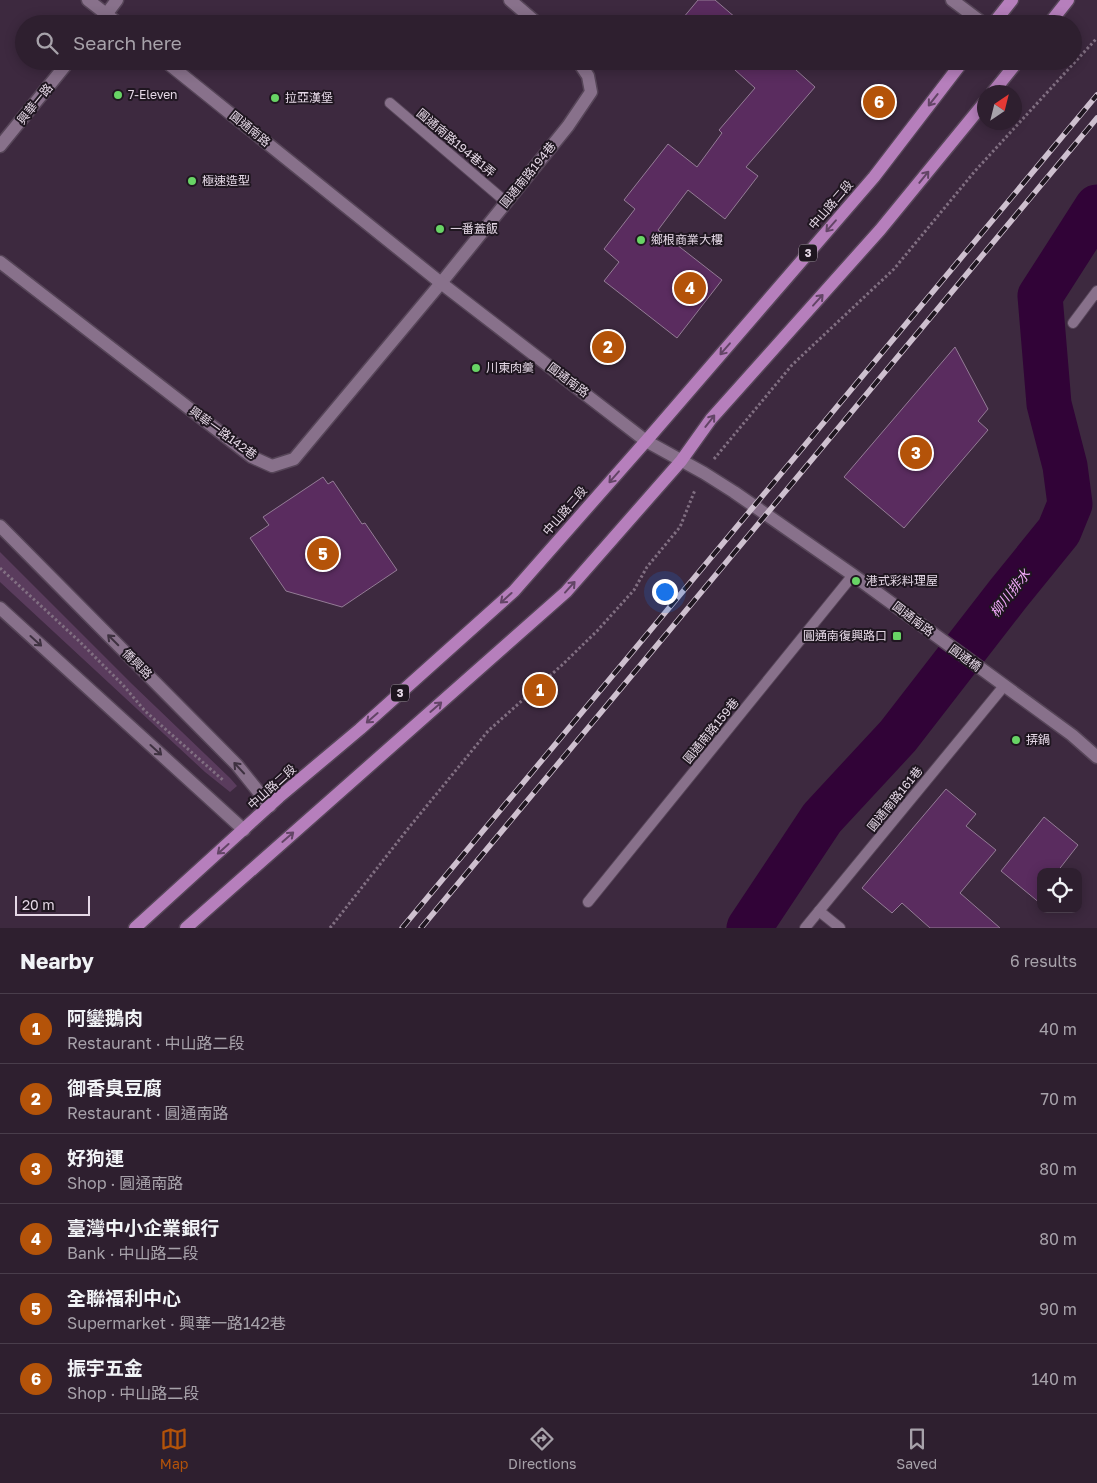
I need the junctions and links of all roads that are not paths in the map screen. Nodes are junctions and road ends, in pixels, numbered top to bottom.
1 (88, 0) edge
2 (118, 0) edge
3 (510, 0) edge
4 (952, 0) edge
5 (1012, 0) edge
6 (1068, 0) edge
7 (100, 15) edge
8 (106, 15) edge
9 (528, 15) edge
10 (972, 15) edge
11 (1000, 15) edge
12 (1056, 15) edge
13 (62, 70) edge
14 (177, 70) edge
15 (584, 70) edge
16 (956, 70) edge
17 (1011, 70) edge
18 (999, 85) edge
19 (390, 103) dead end
20 (977, 111) edge
21 (0, 146) edge
22 (506, 202) junction
23 (0, 262) edge
24 (441, 282) junction
25 (1097, 291) edge
26 (1073, 323) dead end
27 (646, 441) junction
28 (681, 461) junction
29 (0, 526) edge
30 (853, 575) junction
31 (0, 608) edge
32 (939, 639) joint
33 (1004, 686) junction
34 (1097, 756) edge
35 (270, 806) junction
36 (244, 830) junction
37 (588, 902) dead end
38 (819, 910) junction
39 (135, 928) edge
40 (186, 928) edge
41 (805, 928) edge
42 (840, 928) edge

1 - 7 street
2 - 8 street
3 - 9 street
4 - 10 street
5 - 11 main road
6 - 12 main road
13 - 21 street, 興華一路
14 - 24 street, 圓通南路
15 - 22 street, 圓通南路194巷
16 -> 27 main road, 中山路二段 / 3
17 - 18 main road
19 - 22 lane, 圓通南路194巷1弄
28 -> 20 main road
22 - 24 street, 圓通南路194巷
23 - 24 street, 興華一路142巷
24 - 27 street, 圓通南路
25 - 26 lane
27 - 28 street, 圓通南路
27 -> 35 main road, 中山路二段 / 3
28 - 30 street, 圓通南路
40 -> 28 main road
35 -> 29 street, 僑興路
30 - 32 street, 圓通南路
30 - 37 lane, 圓通南路159巷
31 -> 36 street
32 - 33 street, 圓通橋
33 - 34 street
33 - 38 lane, 圓通南路161巷
35 - 36 main road, 中山路二段 / 3
36 -> 39 main road, 中山路二段 / 3
38 - 41 lane, 圓通南路161巷
38 - 42 lane

